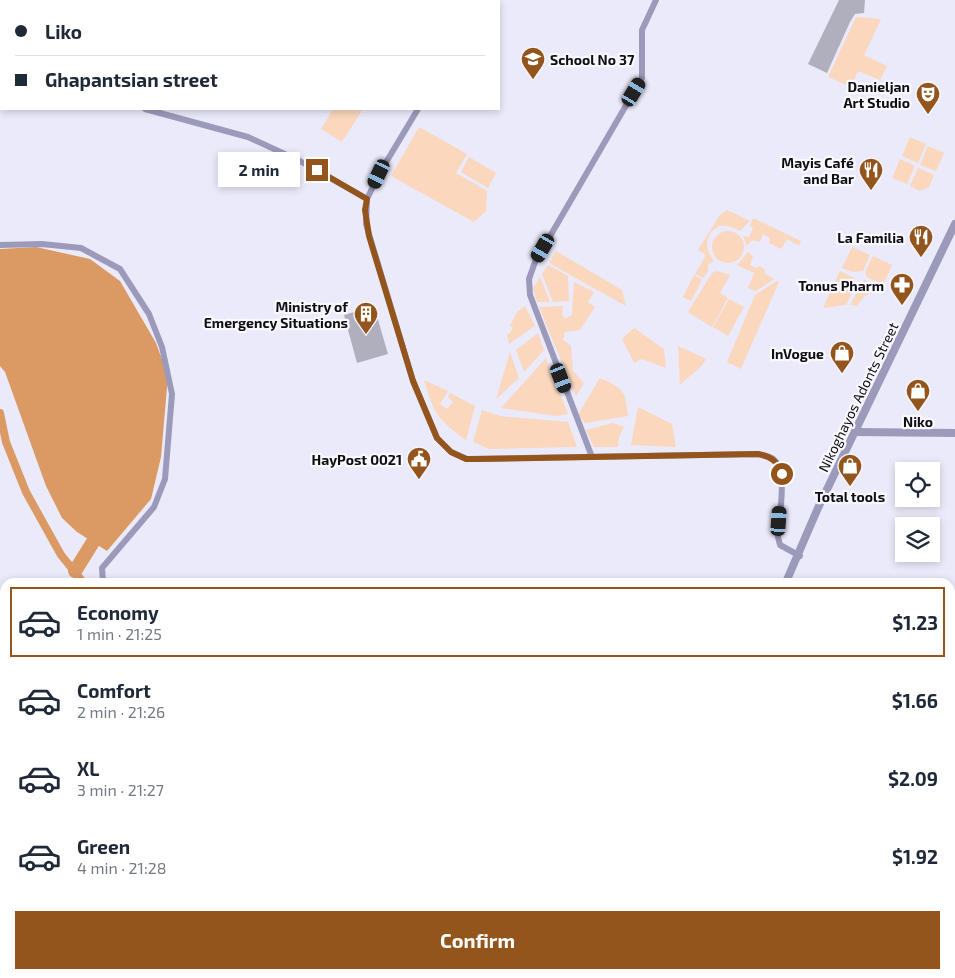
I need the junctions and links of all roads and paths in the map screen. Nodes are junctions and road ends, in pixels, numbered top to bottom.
1 (656, 0) edge
2 (149, 110) edge
3 (417, 110) edge
4 (367, 199) junction
5 (955, 224) edge
6 (955, 233) edge
7 (0, 245) edge
8 (955, 428) edge
9 (858, 431) junction
10 (955, 433) edge
11 (592, 457) junction
12 (799, 555) junction
13 (103, 578) edge
14 (790, 578) edge

1 - 11 street
2 - 4 street
3 - 4 street
4 - 11 street
5 - 9 street, Nikoghayos Adonts Street
6 - 9 street, Nikoghayos Adonts Street
7 - 13 street
8 - 9 street
9 - 10 street
9 - 12 street, Nikoghayos Adonts Street
11 - 12 street
12 - 14 street, Nikoghayos Adonts Street

